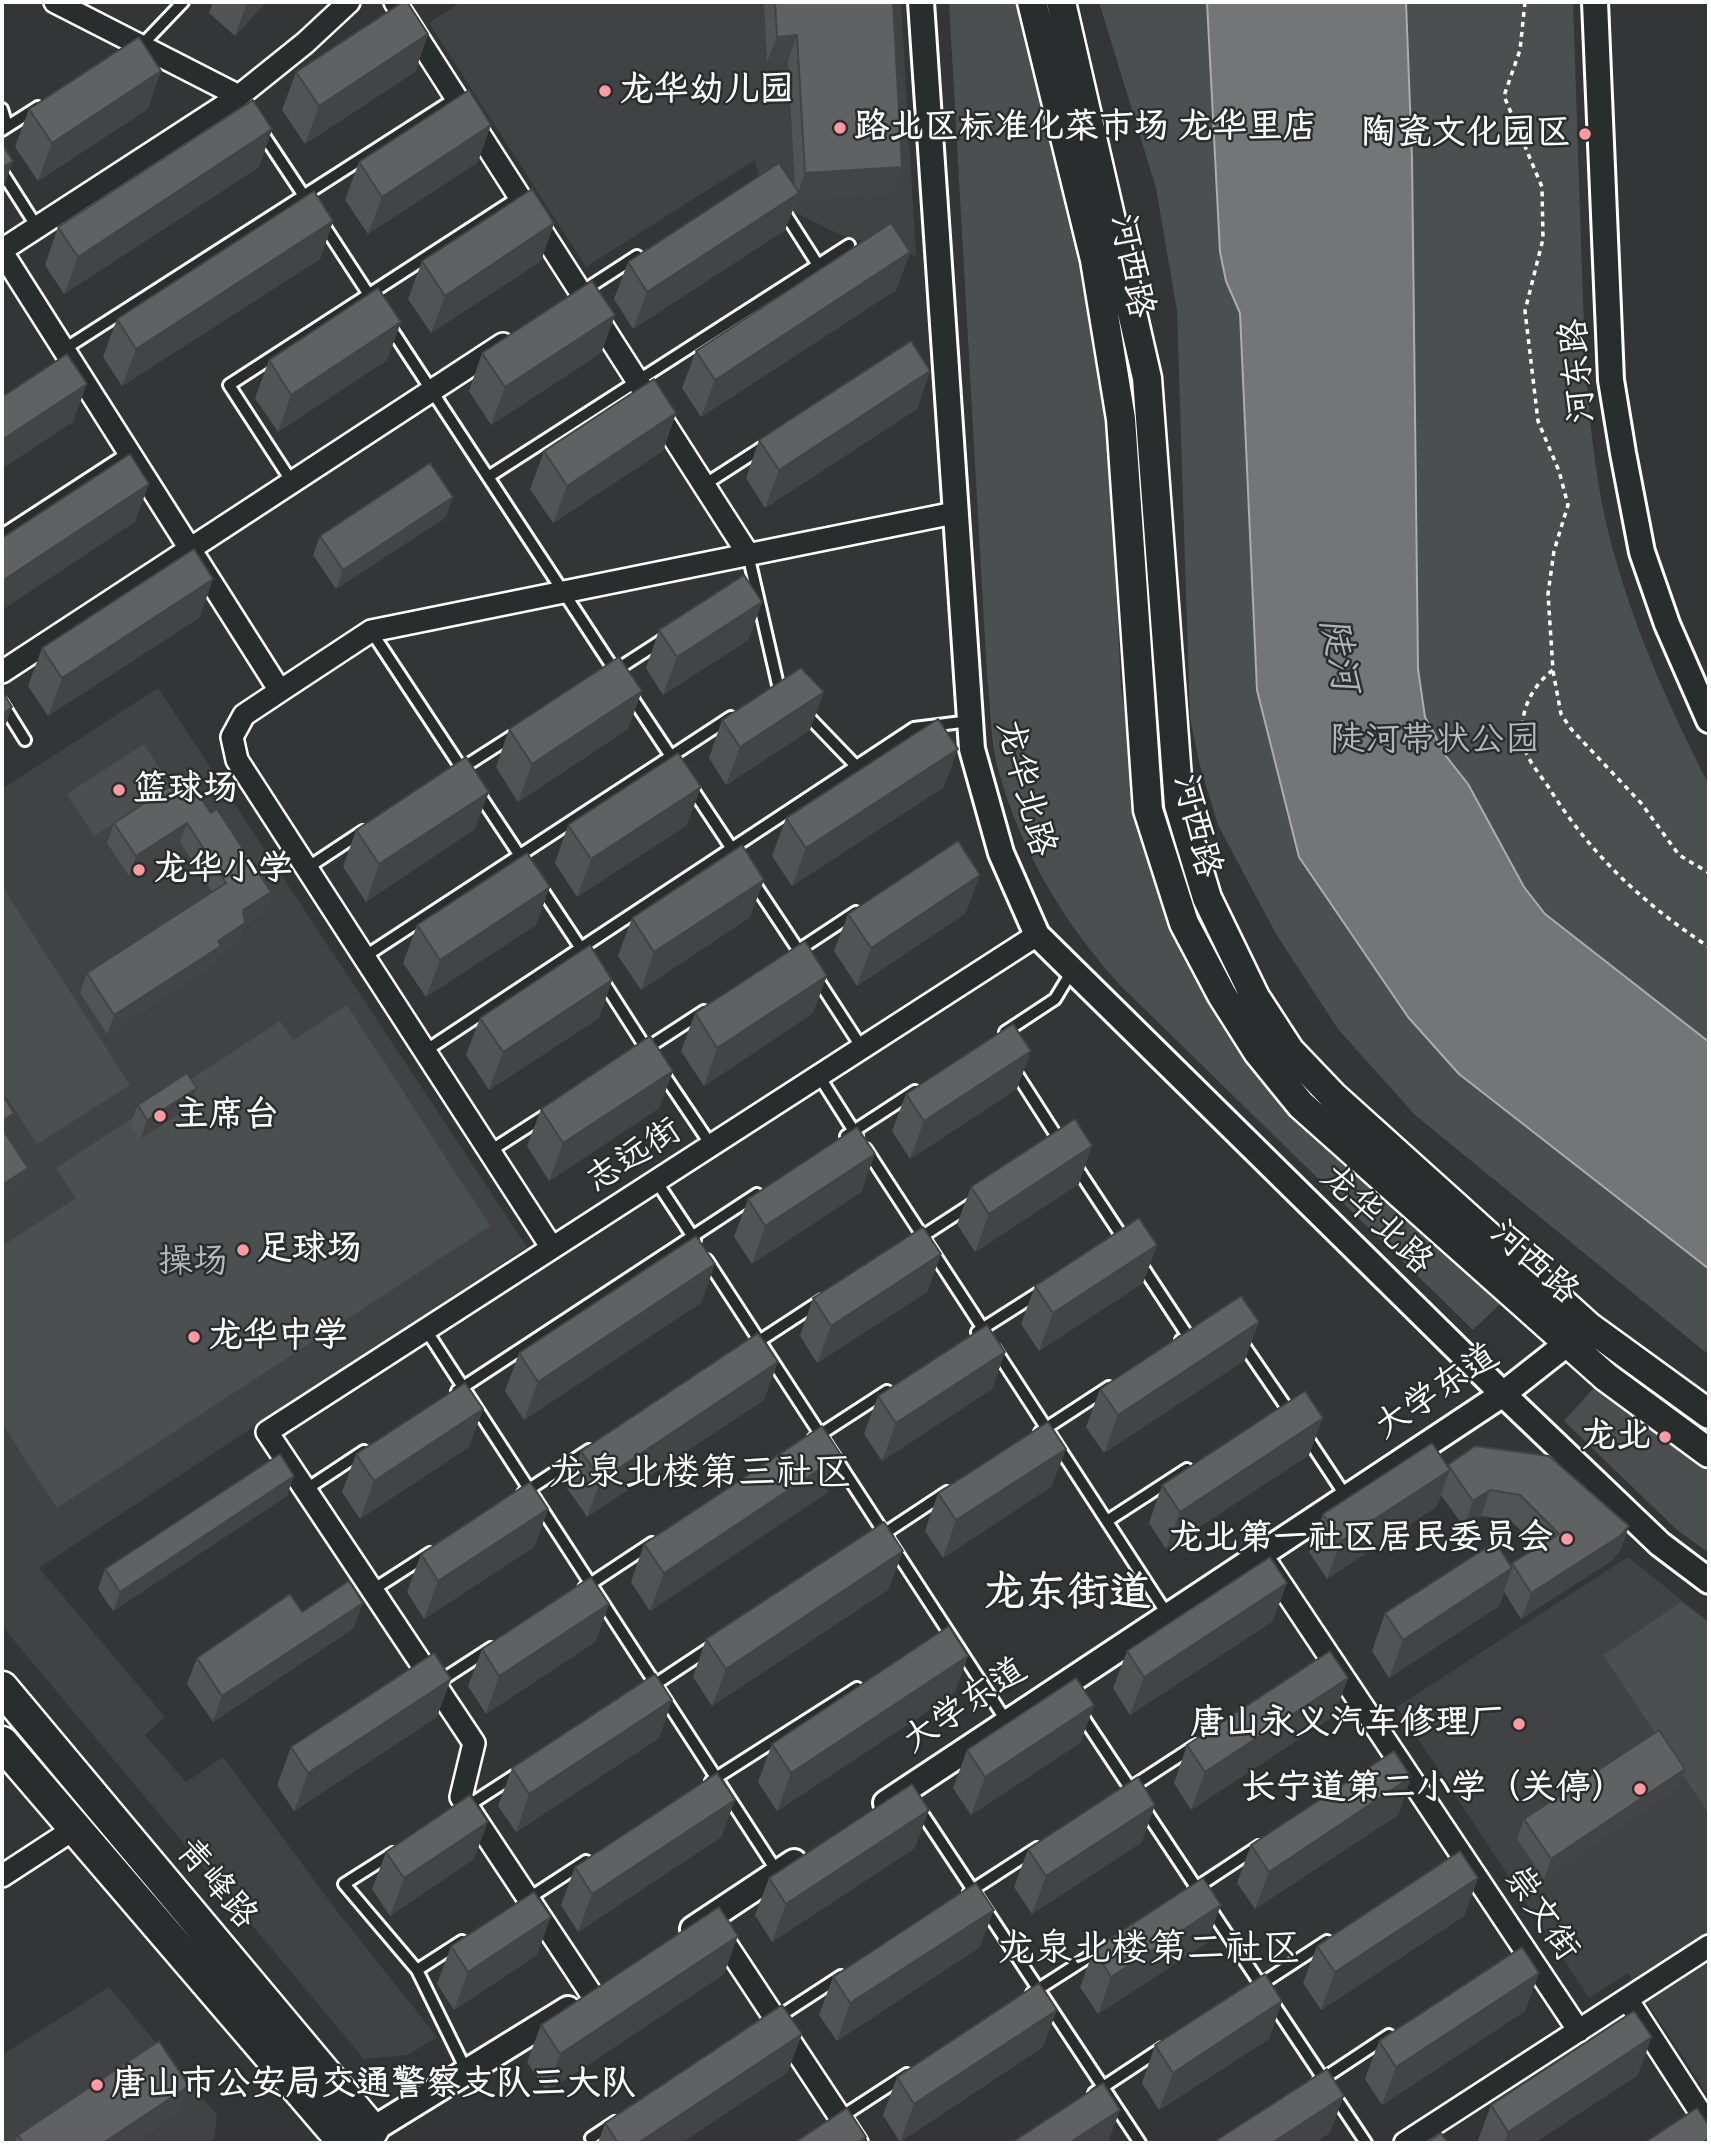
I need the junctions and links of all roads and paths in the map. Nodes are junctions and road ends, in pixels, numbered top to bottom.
1 (55, 2) edge
2 (183, 2) edge
3 (349, 2) edge
4 (395, 2) edge
5 (921, 2) edge
6 (1032, 2) edge
7 (1061, 2) edge
8 (1525, 2) edge
9 (1595, 2) edge
10 (142, 46) junction
11 (122, 55) edge
12 (54, 96) edge
13 (456, 98) junction
14 (242, 102) junction
15 (2, 109) edge
16 (253, 118) edge
17 (4, 128) edge
18 (2, 172) edge
19 (304, 196) junction
20 (519, 197) junction
21 (775, 198) edge
22 (37, 227) junction
23 (849, 245) dead end
24 (649, 249) edge
25 (2, 251) edge
26 (818, 265) junction
27 (581, 293) junction
28 (369, 294) junction
29 (558, 308) edge
30 (524, 331) edge
31 (65, 362) junction
32 (637, 382) junction
33 (432, 391) junction
34 (774, 440) edge
35 (128, 453) junction
36 (488, 477) junction
37 (292, 482) junction
38 (704, 485) junction
39 (954, 513) junction
40 (2, 535) edge
41 (189, 549) junction
42 (748, 554) junction
43 (563, 592) junction
44 (679, 629) edge
45 (371, 631) junction
46 (615, 670) junction
47 (1553, 670) junction
48 (2, 672) edge
49 (603, 678) edge
50 (778, 685) junction
51 (280, 691) junction
52 (768, 692) edge
53 (2, 703) edge
54 (746, 707) edge
55 (1709, 720) edge
56 (970, 721) junction
57 (533, 723) edge
58 (25, 740) dead end
59 (671, 757) junction
60 (856, 766) junction
61 (462, 768) junction
62 (451, 775) edge
63 (373, 825) edge
64 (731, 848) junction
65 (519, 854) junction
66 (307, 867) junction
67 (1709, 873) edge
68 (866, 905) edge
69 (1037, 935) junction
70 (1709, 947) edge
71 (580, 948) junction
72 (798, 950) junction
73 (364, 957) junction
74 (786, 957) edge
75 (588, 959) edge
76 (595, 970) edge
77 (1072, 971) junction
78 (716, 1003) edge
79 (994, 1039) edge
80 (647, 1048) junction
81 (862, 1048) junction
82 (425, 1051) junction
83 (636, 1056) edge
84 (1007, 1060) edge
85 (819, 1076) junction
86 (924, 1085) edge
87 (557, 1107) edge
88 (711, 1145) junction
89 (1063, 1145) junction
90 (830, 1146) edge
91 (490, 1151) junction
92 (1051, 1153) edge
93 (656, 1181) junction
94 (772, 1184) edge
95 (981, 1198) edge
96 (922, 1236) junction
97 (1123, 1238) junction
98 (1111, 1245) edge
99 (552, 1248) junction
100 (899, 1251) edge
101 (1053, 1283) edge
102 (829, 1296) edge
103 (1232, 1327) edge
104 (982, 1329) junction
105 (426, 1330) junction
106 (1579, 1335) junction
107 (971, 1336) edge
108 (760, 1340) junction
109 (1167, 1350) edge
110 (737, 1355) edge
111 (1123, 1378) edge
112 (901, 1381) edge
113 (1503, 1394) junction
114 (445, 1398) edge
115 (1285, 1405) junction
116 (1274, 1412) edge
117 (1709, 1414) edge
118 (1046, 1427) junction
119 (820, 1434) junction
120 (1035, 1435) edge
121 (375, 1444) edge
122 (598, 1445) edge
123 (797, 1449) edge
124 (1709, 1453) edge
125 (1196, 1463) edge
126 (954, 1488) edge
127 (529, 1489) junction
128 (305, 1490) junction
129 (518, 1496) edge
130 (1347, 1498) junction
131 (1107, 1521) junction
132 (885, 1533) junction
133 (659, 1539) edge
134 (873, 1541) edge
135 (439, 1547) edge
136 (1262, 1555) junction
137 (1709, 1581) edge
138 (590, 1584) junction
139 (371, 1591) junction
140 (568, 1598) edge
141 (1169, 1617) junction
142 (947, 1630) junction
143 (936, 1637) edge
144 (724, 1639) edge
145 (501, 1641) edge
146 (866, 1682) edge
147 (655, 1684) junction
148 (435, 1685) junction
149 (1062, 1685) junction
150 (2, 1688) edge
151 (632, 1699) edge
152 (1007, 1723) junction
153 (1208, 1737) edge
154 (2, 1743) edge
155 (526, 1768) edge
156 (716, 1778) junction
157 (704, 1786) edge
158 (1130, 1788) junction
159 (906, 1790) junction
160 (1119, 1795) edge
161 (462, 1810) junction
162 (871, 1812) edge
163 (74, 1829) junction
164 (1274, 1836) edge
165 (1051, 1839) edge
166 (400, 1849) edge
167 (813, 1850) edge
168 (599, 1853) edge
169 (778, 1873) junction
170 (2, 1876) edge
171 (1196, 1887) junction
172 (973, 1890) junction
173 (1185, 1894) edge
174 (961, 1897) edge
175 (523, 1902) junction
176 (709, 1919) junction
177 (1339, 1933) edge
178 (473, 1934) edge
179 (1117, 1938) edge
180 (674, 1941) edge
181 (1709, 1946) edge
182 (857, 1966) edge
183 (417, 1970) junction
184 (616, 1979) edge
185 (1261, 1984) junction
186 (1038, 1989) junction
187 (1250, 1992) edge
188 (593, 1995) junction
189 (1027, 1997) edge
190 (1627, 1999) junction
191 (770, 2023) junction
192 (1401, 2027) edge
193 (1579, 2031) junction
194 (1171, 2043) edge
195 (922, 2065) edge
196 (467, 2072) junction
197 (1323, 2078) junction
198 (1312, 2086) edge
199 (1103, 2087) junction
200 (1081, 2101) edge
201 (625, 2116) edge
202 (1704, 2119) edge
203 (835, 2121) junction
204 (1679, 2124) edge
205 (591, 2138) dead end
206 (352, 2140) edge
207 (857, 2143) edge
208 (1140, 2143) edge
209 (1366, 2143) edge
210 (1405, 2143) edge

1 - 10 street
2 - 10 lane
3 - 14 street
4 - 13 street
5 - 39 street, 龙华北路
6 - 106 main road, 河西路
7 - 106 main road, 河西路
8 - 47 path
9 - 55 street, 河东路
10 - 11 lane
10 - 14 street
12 - 17 lane
13 - 19 lane
13 - 20 street
14 - 22 street
15 - 17 lane
16 - 19 lane
18 - 22 lane
19 - 28 lane
19 - 31 lane
20 - 27 street
20 - 28 lane
21 - 26 lane
22 - 25 street
23 - 26 lane
24 - 27 lane
25 - 31 street
26 - 32 lane
27 - 29 street
27 - 32 street
28 - 33 lane
28 - 37 lane
30 - 33 street
31 - 35 street
32 - 36 lane
32 - 38 street
33 - 36 lane
33 - 37 street
34 - 38 lane
35 - 40 lane
35 - 41 street
36 - 43 lane
37 - 41 street
38 - 42 street
39 - 42 street
39 - 56 street, 龙华北路
41 - 48 street
41 - 51 street
42 - 43 street
42 - 50 lane
43 - 45 street
43 - 46 lane
44 - 46 lane
45 - 51 street
45 - 61 lane
46 - 49 lane
46 - 59 lane
47 - 67 path
47 - 70 path
50 - 52 lane
50 - 60 lane
51 - 66 street
53 - 58 lane
54 - 59 lane
56 - 60 lane
56 - 69 street, 龙华北路
57 - 61 lane
59 - 64 lane
59 - 65 lane
60 - 64 lane
61 - 62 lane
61 - 65 lane
63 - 66 lane
64 - 71 lane
64 - 72 lane
65 - 71 lane
65 - 73 lane
66 - 73 street
68 - 72 lane
69 - 77 street, 龙华北路
69 - 81 street, 志远街
71 - 75 lane
71 - 82 lane
72 - 74 lane
72 - 81 lane
73 - 82 street
76 - 80 lane
77 - 79 lane
77 - 113 street, 龙华北路
78 - 80 lane
80 - 83 lane
80 - 88 lane
81 - 85 street, 志远街
82 - 91 street
84 - 89 lane
85 - 88 street, 志远街
85 - 96 lane
86 - 90 lane
87 - 91 lane
88 - 93 street, 志远街
89 - 92 lane
89 - 97 lane
91 - 99 street
93 - 99 street, 志远街
93 - 108 lane
94 - 114 lane
95 - 96 lane
96 - 100 lane
96 - 104 lane
97 - 98 lane
97 - 109 lane
99 - 105 street, 志远街
101 - 104 lane
102 - 108 lane
103 - 115 lane
104 - 107 lane
104 - 118 lane
105 - 127 lane
105 - 128 street, 志远街
106 - 113 street, 大学东道
106 - 117 main road, 河西路
106 - 124 main road, 河西路
108 - 110 lane
108 - 119 lane
111 - 118 lane
112 - 119 lane
113 - 130 street, 大学东道
113 - 137 street, 龙华北路
115 - 116 lane
115 - 130 lane
118 - 120 lane
118 - 131 lane
119 - 123 lane
119 - 132 lane
121 - 128 lane
122 - 127 lane
125 - 131 lane
126 - 132 lane
127 - 129 lane
127 - 138 lane
128 - 139 street
130 - 136 street, 大学东道
131 - 141 lane
132 - 134 lane
132 - 142 lane
133 - 138 lane
135 - 139 lane
136 - 141 street, 大学东道
136 - 193 street, 崇文街
138 - 140 lane
138 - 147 lane
139 - 148 street
141 - 149 street, 大学东道
142 - 143 lane
142 - 152 lane
144 - 147 lane
145 - 148 lane
146 - 156 lane
147 - 151 lane
147 - 156 lane
148 - 161 street
149 - 152 street, 大学东道
149 - 158 lane
150 - 206 main road, 青峰路
152 - 159 street, 大学东道
153 - 158 lane
154 - 163 main road, 青峰路
155 - 161 lane
156 - 157 lane
156 - 169 lane
158 - 160 lane
158 - 171 lane
159 - 162 street, 大学东道
159 - 172 lane
161 - 175 street
163 - 170 street
163 - 206 main road, 青峰路
164 - 171 lane
165 - 172 lane
166 - 183 lane
167 - 169 street
168 - 175 lane
169 - 176 street
171 - 173 lane
171 - 185 lane
172 - 174 lane
172 - 186 lane
175 - 188 street
176 - 180 street
176 - 191 street
177 - 185 lane
178 - 183 lane
179 - 186 lane
181 - 190 street
182 - 191 lane
183 - 196 lane
184 - 188 street
185 - 187 lane
185 - 197 lane
186 - 189 lane
186 - 199 lane
188 - 196 street
190 - 193 street
190 - 202 street
191 - 203 street
192 - 197 lane
193 - 210 street
194 - 199 lane
195 - 203 lane
196 - 206 street
197 - 198 lane
197 - 209 lane
199 - 200 lane
199 - 208 lane
201 - 205 lane
202 - 204 street
203 - 207 street

